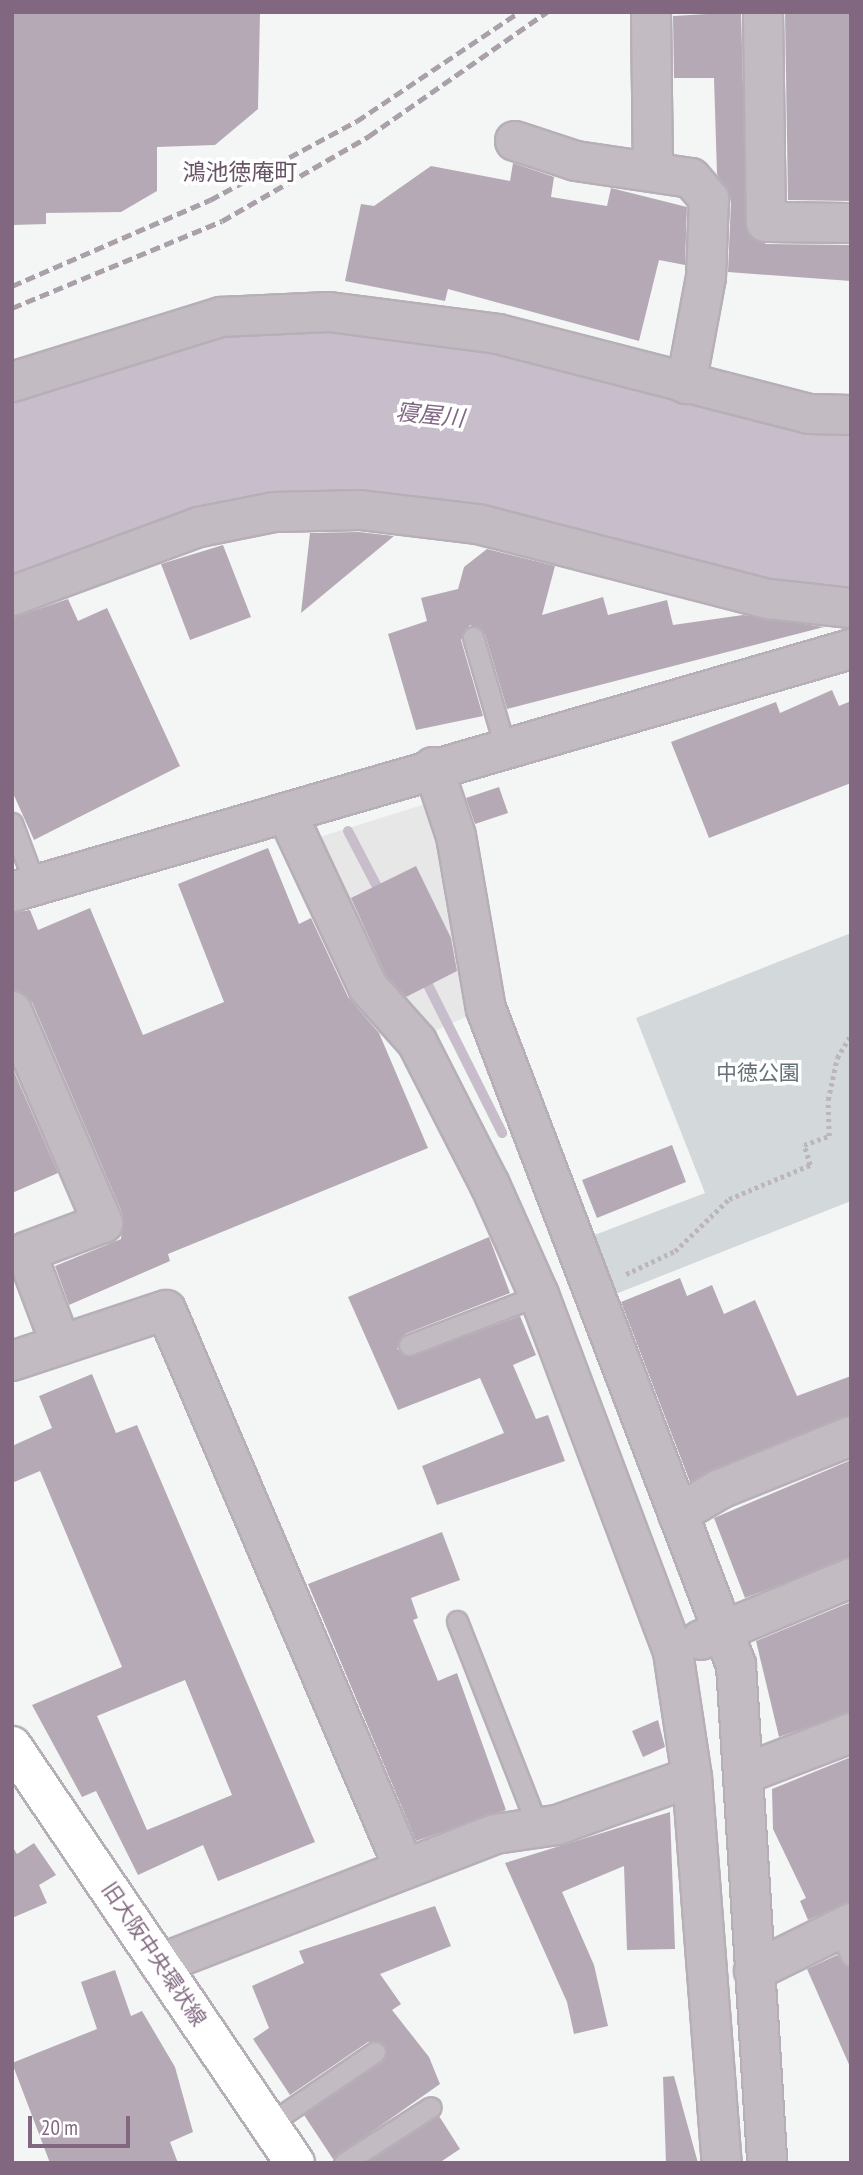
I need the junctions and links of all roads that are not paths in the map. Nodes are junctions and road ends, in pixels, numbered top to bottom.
1 (651, 12) edge
2 (763, 12) edge
3 (515, 141) dead end
4 (653, 171) junction
5 (851, 223) edge
6 (12, 382) edge
7 (686, 384) junction
8 (851, 415) edge
9 (12, 596) edge
10 (851, 608) edge
11 (473, 637) dead end
12 (851, 649) edge
13 (505, 747) junction
14 (433, 767) junction
15 (287, 814) junction
16 (12, 823) edge
17 (24, 888) edge
18 (12, 1011) edge
19 (542, 1162) junction
20 (490, 1185) junction
21 (539, 1294) junction
22 (61, 1345) junction
23 (410, 1345) dead end
24 (12, 1361) edge
25 (851, 1436) edge
26 (678, 1514) junction
27 (851, 1578) edge
28 (457, 1621) dead end
29 (722, 1630) junction
30 (673, 1652) junction
31 (851, 1733) edge
32 (12, 1746) edge
33 (744, 1774) junction
34 (692, 1777) junction
35 (538, 1828) junction
36 (404, 1868) junction
37 (846, 1936) edge
38 (160, 1964) junction
39 (754, 1971) junction
40 (375, 2052) dead end
41 (431, 2107) dead end
42 (269, 2124) junction
43 (295, 2163) edge
44 (344, 2163) edge
45 (722, 2163) edge
46 (767, 2163) edge

1 - 4 street
2 - 5 street
3 - 4 street
4 - 7 street
6 - 7 street
7 - 8 street
9 - 10 street
11 - 13 lane
12 - 13 street
13 - 14 street
14 - 15 street
14 - 19 street
15 - 17 street
15 - 20 street
16 - 17 lane
18 - 22 street
19 - 20 street
19 - 26 street
20 - 21 street
21 - 23 lane
21 - 30 street
22 - 24 street
22 - 36 street
25 - 26 street
26 - 29 street
27 - 29 street
28 - 35 lane
29 - 30 street
29 - 33 street
30 - 34 street
31 - 33 street
32 - 38 main road, 旧大阪中央環状線
33 - 39 street
34 - 35 street
34 - 45 street
35 - 36 street
36 - 38 street
37 - 39 street
38 - 42 main road, 旧大阪中央環状線
39 - 46 street
40 - 42 lane
41 - 44 lane
42 - 43 main road, 旧大阪中央環状線

